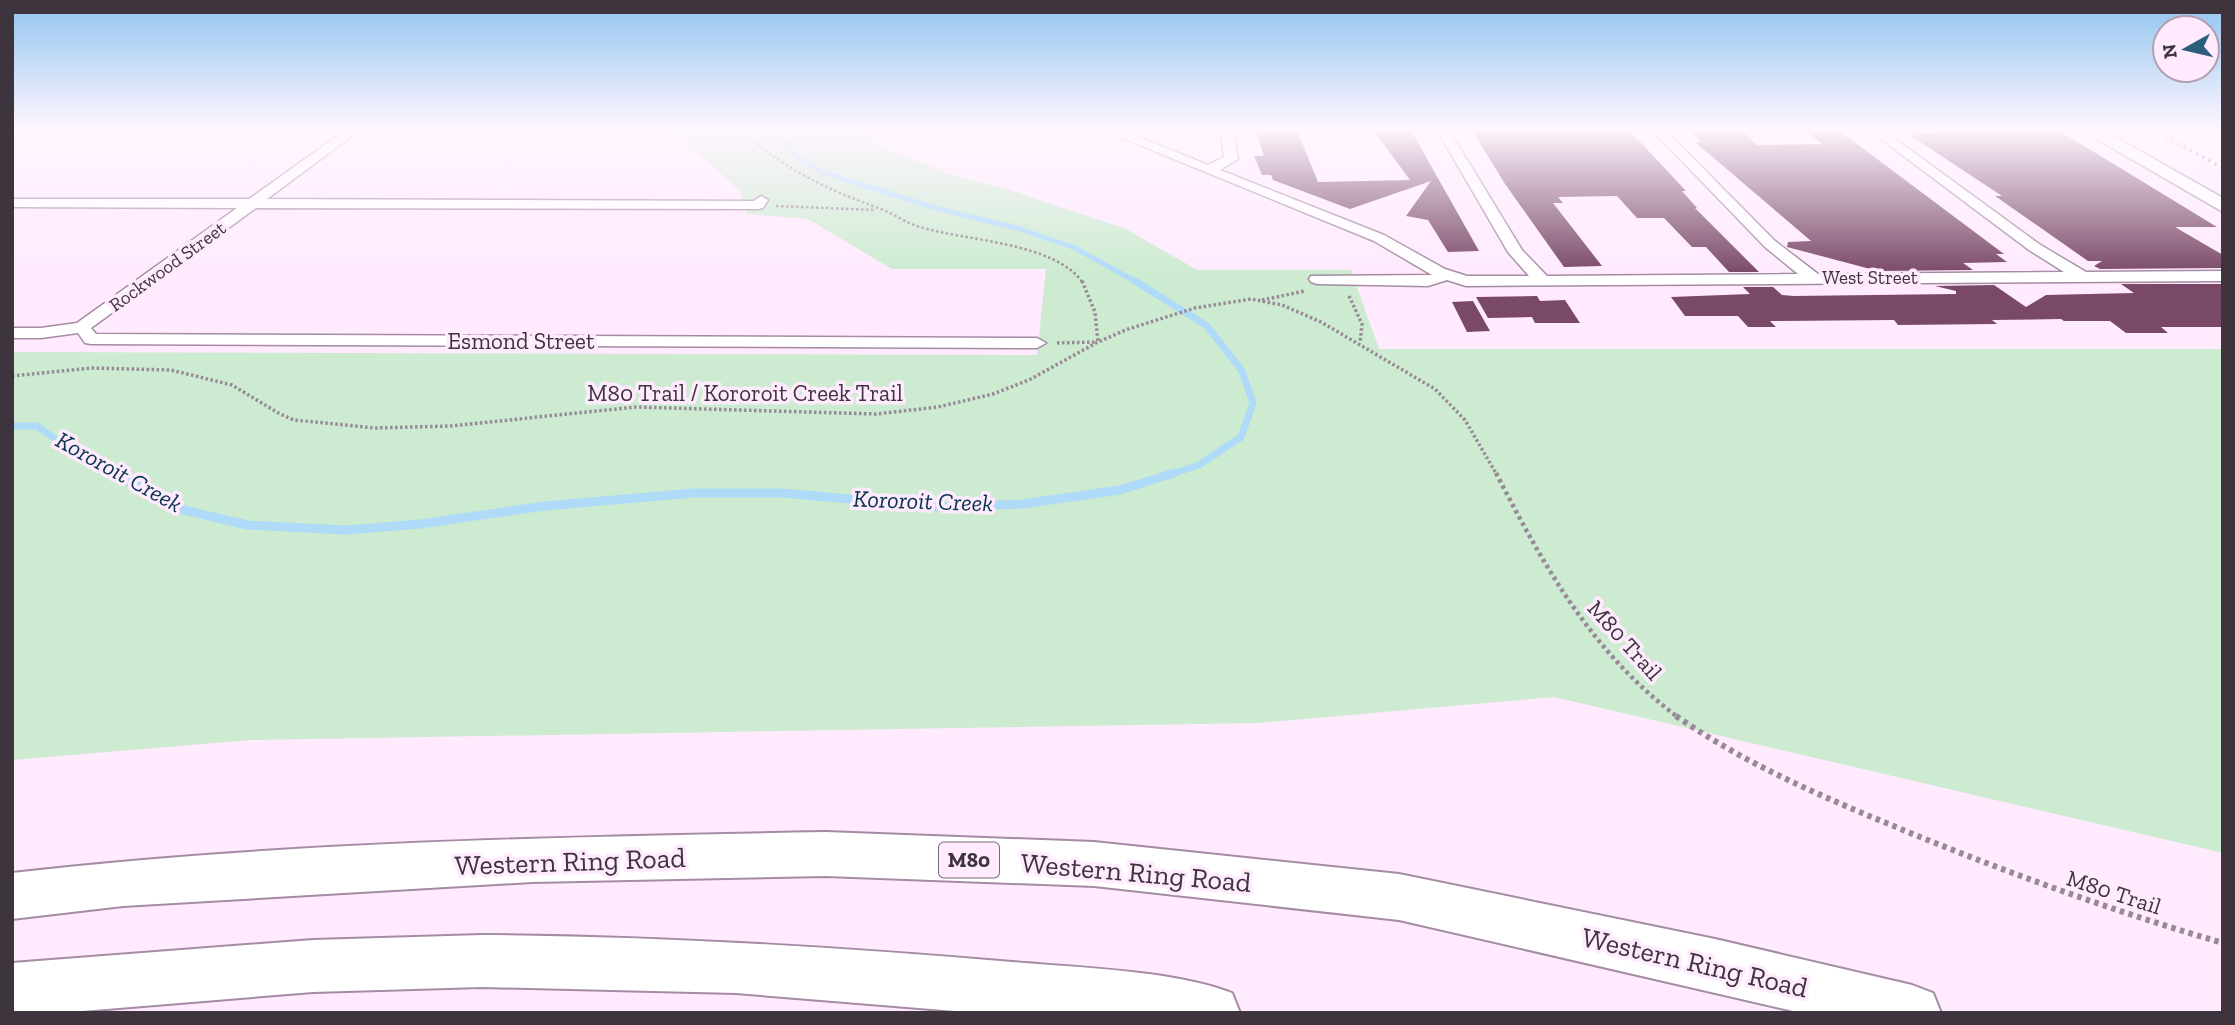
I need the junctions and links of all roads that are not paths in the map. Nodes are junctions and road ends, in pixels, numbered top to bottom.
1 (288, 178) edge
2 (1229, 178) edge
3 (1472, 178) edge
4 (1705, 178) edge
5 (1940, 178) edge
6 (2174, 178) edge
7 (760, 202) road end
8 (12, 203) edge
9 (254, 203) junction
10 (2223, 206) edge
11 (1770, 244) junction
12 (1516, 252) junction
13 (1450, 274) junction
14 (2073, 276) junction
15 (2223, 276) edge
16 (1795, 278) junction
17 (1813, 278) junction
18 (1317, 279) dead end
19 (1521, 279) junction
20 (1541, 279) junction
21 (82, 327) junction
22 (12, 333) edge
23 (1037, 343) road end
24 (12, 896) edge
25 (12, 990) edge
26 (1211, 1013) edge
27 (1912, 1013) edge

1 - 9 street, Rockwood Street
2 - 13 street
3 - 12 street
4 - 11 street
5 - 14 street
6 - 10 street
7 - 9 street
8 - 9 street
9 - 21 street, Rockwood Street
11 - 16 street
11 - 17 street
12 - 19 street
12 - 20 street
13 - 18 street, West Street
13 - 19 street, West Street
14 - 15 street, West Street
14 - 17 street, West Street
16 - 17 street, West Street
16 - 20 street, West Street
19 - 20 street, West Street
21 - 22 street, Esmond Street
21 - 23 street, Esmond Street
24 - 27 highway, Western Ring Road / M80
25 - 26 highway

